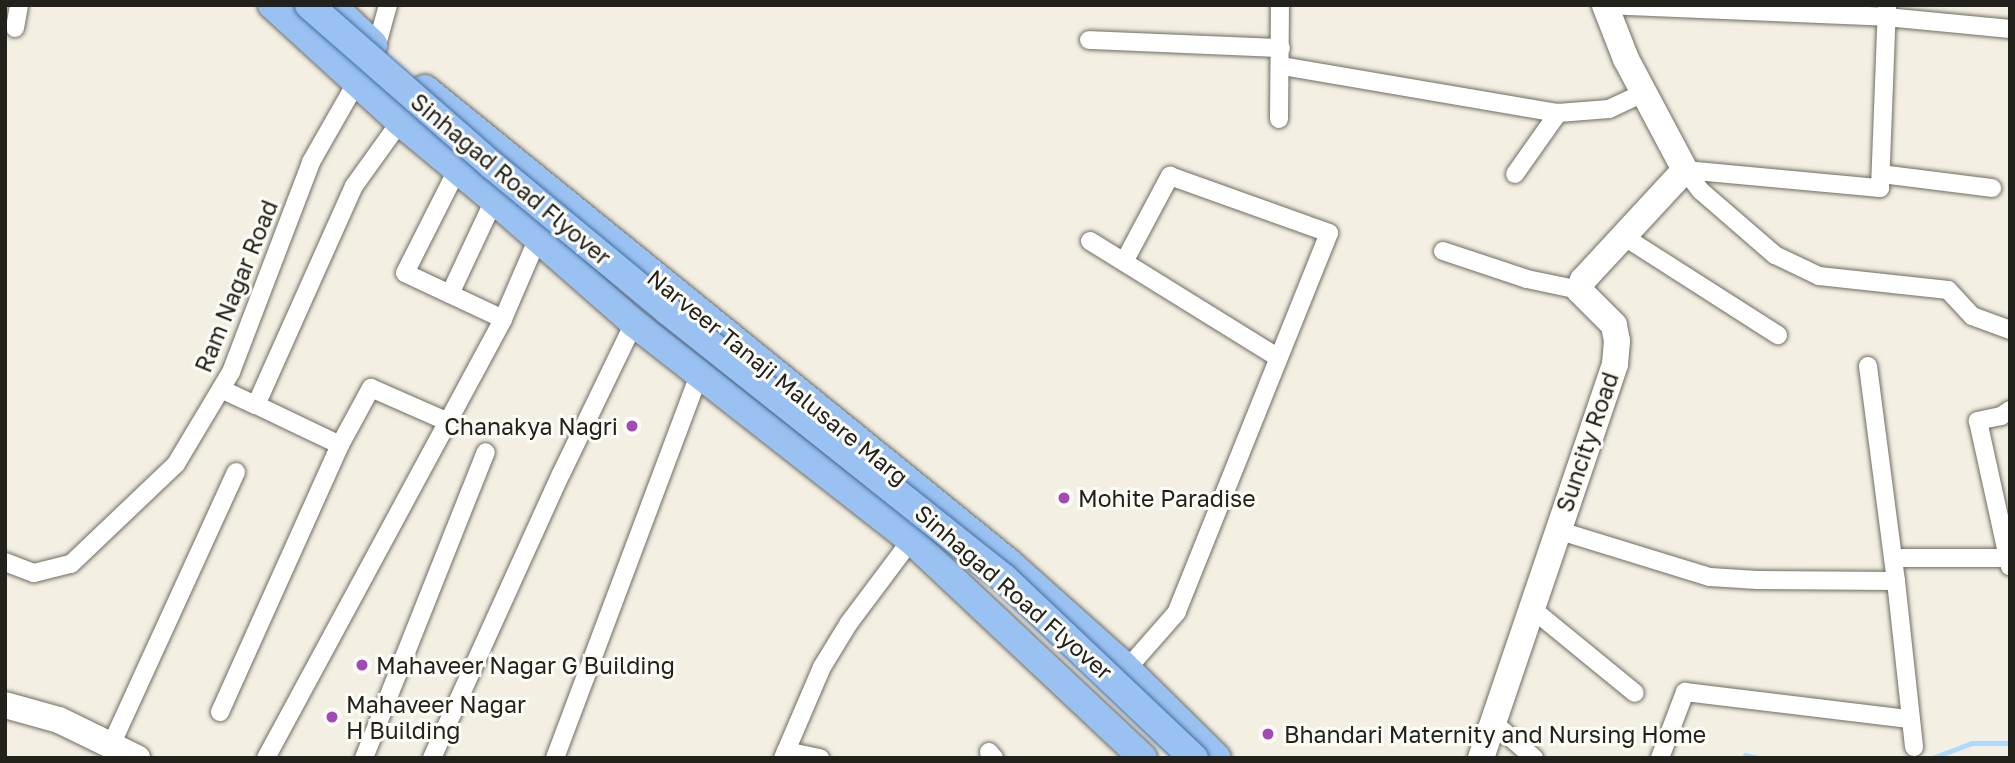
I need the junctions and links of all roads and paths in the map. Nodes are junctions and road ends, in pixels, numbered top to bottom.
1 (19, 5) edge
2 (272, 5) edge
3 (297, 5) edge
4 (309, 5) edge
5 (332, 5) edge
6 (388, 5) edge
7 (1280, 5) edge
8 (1605, 5) edge
9 (1886, 11) edge
10 (15, 28) dead end
11 (2010, 29) edge
12 (1089, 40) dead end
13 (377, 49) junction
14 (1282, 57) junction
15 (356, 81) junction
16 (1643, 93) junction
17 (1558, 113) junction
18 (1279, 118) dead end
19 (400, 122) junction
20 (457, 170) junction
21 (1685, 170) junction
22 (1515, 174) dead end
23 (1881, 174) junction
24 (1992, 188) dead end
25 (494, 200) junction
26 (1623, 236) junction
27 (537, 240) junction
28 (1090, 241) dead end
29 (1443, 251) dead end
30 (1124, 262) junction
31 (1579, 290) junction
32 (450, 294) junction
33 (503, 319) junction
34 (634, 323) junction
35 (2010, 330) edge
36 (1778, 335) dead end
37 (1278, 358) junction
38 (1868, 366) dead end
39 (699, 374) junction
40 (221, 389) junction
41 (256, 405) junction
42 (2010, 410) edge
43 (446, 421) junction
44 (340, 445) junction
45 (486, 452) dead end
46 (236, 472) dead end
47 (1557, 530) junction
48 (911, 540) junction
49 (1894, 558) junction
50 (5, 562) edge
51 (2008, 562) edge
52 (1896, 581) junction
53 (1531, 608) junction
54 (1127, 669) junction
55 (1635, 693) dead end
56 (5, 705) edge
57 (220, 712) dead end
58 (1909, 719) junction
59 (1493, 722) junction
60 (112, 743) junction
61 (1914, 747) dead end
62 (785, 755) edge
63 (136, 758) edge
64 (266, 758) edge
65 (364, 758) edge
66 (432, 758) edge
67 (555, 758) edge
68 (820, 758) edge
69 (1143, 758) edge
70 (1179, 758) edge
71 (1194, 758) edge
72 (1217, 758) edge
73 (1481, 758) edge
74 (1534, 758) edge
75 (1660, 758) edge

1 - 10 street
2 - 15 main road, Narveer Tanaji Malusare Marg
3 - 70 main road, Sinhagad Road Flyover
4 - 71 main road, Sinhagad Road Flyover, bridge
5 - 13 main road, Narveer Tanaji Malusare Marg
6 - 13 street, Ram Nagar Road
7 - 14 street
8 - 9 street
8 - 16 street
9 - 11 street
9 - 23 street
12 - 14 street
13 - 15 street, Ram Nagar Road
13 - 54 main road, Narveer Tanaji Malusare Marg
14 - 17 street
14 - 18 street
15 - 19 main road, Narveer Tanaji Malusare Marg
15 - 40 street, Ram Nagar Road
16 - 17 street
16 - 21 street
17 - 22 street
19 - 20 main road, Narveer Tanaji Malusare Marg
19 - 41 street
20 - 25 main road, Narveer Tanaji Malusare Marg
20 - 32 street
21 - 23 street
21 - 26 street
21 - 35 street
23 - 24 street
25 - 27 main road, Narveer Tanaji Malusare Marg
25 - 32 street
26 - 31 street
26 - 36 street
27 - 33 street
27 - 34 main road, Narveer Tanaji Malusare Marg
28 - 30 street
29 - 31 street
30 - 37 street
30 - 37 street
31 - 47 street, Suncity Road
32 - 33 street
33 - 43 street
34 - 39 main road, Narveer Tanaji Malusare Marg
34 - 66 street
37 - 54 street
38 - 49 street
39 - 48 main road, Narveer Tanaji Malusare Marg
39 - 67 street
40 - 41 street
40 - 50 street, Ram Nagar Road
41 - 44 street
42 - 51 street
43 - 44 street
43 - 64 street
44 - 57 street
45 - 65 street
46 - 60 street
47 - 52 street
47 - 53 street, Suncity Road
48 - 62 street
48 - 69 main road, Narveer Tanaji Malusare Marg
49 - 51 street
49 - 52 street
52 - 58 street
53 - 55 street
53 - 59 street, Suncity Road
54 - 72 main road, Narveer Tanaji Malusare Marg
56 - 60 street
58 - 61 street
58 - 75 street
59 - 73 street, Suncity Road
59 - 74 street
60 - 63 street
62 - 68 street

